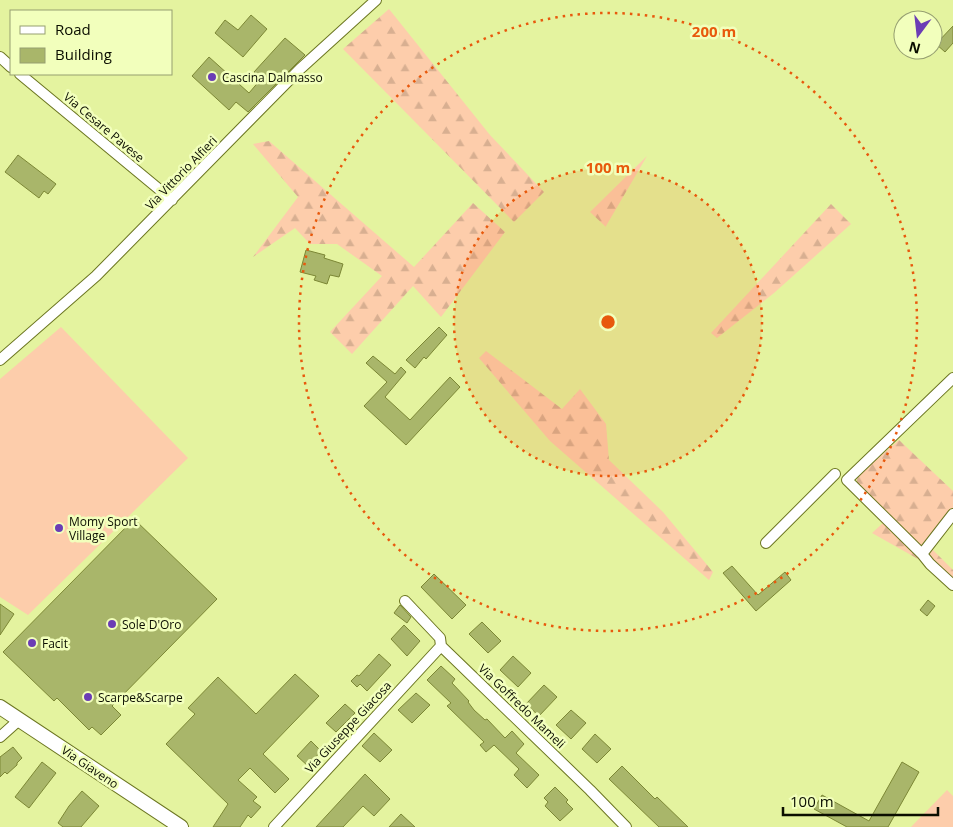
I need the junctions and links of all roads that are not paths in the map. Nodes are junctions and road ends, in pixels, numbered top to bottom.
1 (376, 0) edge
2 (0, 58) edge
3 (10, 66) edge
4 (21, 75) edge
5 (172, 200) junction
6 (0, 360) edge
7 (953, 378) edge
8 (835, 474) dead end
9 (953, 514) edge
10 (766, 543) dead end
11 (922, 554) junction
12 (953, 585) edge
13 (405, 601) dead end
14 (441, 646) junction
15 (0, 707) edge
16 (19, 720) junction
17 (0, 737) edge
18 (181, 827) edge
19 (274, 827) edge
20 (626, 827) edge

1 - 5 street, Via Vittorio Alfieri
2 - 3 street
4 - 5 street, Via Cesare Pavese
5 - 6 street, Via Vittorio Alfieri
7 - 11 street
8 - 10 street
9 - 11 street
11 - 12 street
13 - 14 street, Via Goffredo Mameli
14 - 19 street, Via Giuseppe Giacosa
14 - 20 street, Via Goffredo Mameli
15 - 16 main road, Via Giaveno
16 - 17 street
16 - 18 main road, Via Giaveno

